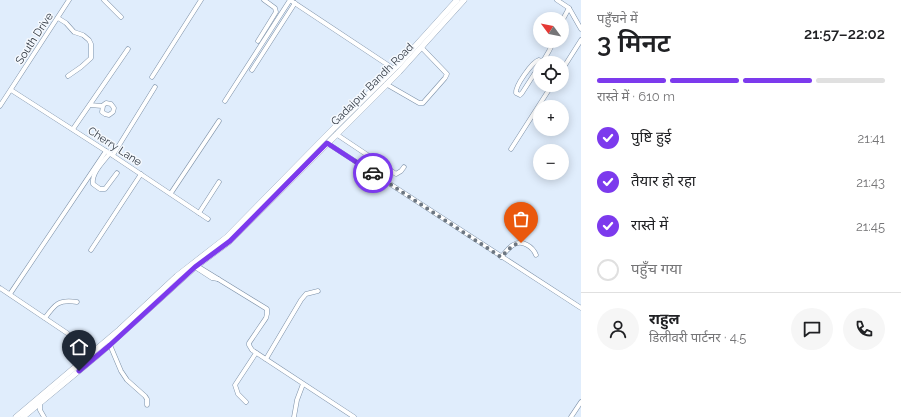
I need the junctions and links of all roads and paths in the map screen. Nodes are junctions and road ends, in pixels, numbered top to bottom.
1 (69, 0) edge
2 (104, 0) edge
3 (201, 0) edge
4 (264, 0) edge
5 (290, 0) edge
6 (457, 0) edge
7 (464, 0) edge
8 (557, 0) edge
9 (295, 3) junction
10 (569, 8) junction
11 (567, 12) edge
12 (121, 17) dead end
13 (58, 18) junction
14 (581, 28) edge
15 (581, 40) edge
16 (258, 41) dead end
17 (422, 48) junction
18 (128, 49) dead end
19 (569, 59) edge
20 (541, 64) edge
21 (394, 69) junction
22 (252, 70) dead end
23 (68, 76) dead end
24 (152, 76) dead end
25 (386, 84) junction
26 (155, 87) dead end
27 (11, 90) junction
28 (548, 92) edge
29 (225, 101) dead end
30 (90, 105) junction
31 (0, 106) edge
32 (103, 106) dead end
33 (219, 121) dead end
34 (73, 129) junction
35 (336, 134) junction
36 (327, 143) junction
37 (511, 149) dead end
38 (110, 153) junction
39 (404, 167) dead end
40 (117, 173) dead end
41 (141, 174) junction
42 (219, 182) dead end
43 (171, 194) junction
44 (199, 213) junction
45 (208, 219) dead end
46 (91, 250) dead end
47 (536, 255) dead end
48 (501, 257) junction
49 (196, 266) junction
50 (0, 288) edge
51 (318, 291) dead end
52 (10, 294) junction
53 (77, 302) dead end
54 (581, 308) edge
55 (45, 318) junction
56 (67, 333) dead end
57 (110, 345) junction
58 (256, 353) junction
59 (266, 360) junction
60 (304, 384) junction
61 (246, 402) dead end
62 (581, 402) edge
63 (40, 403) junction
64 (147, 405) dead end
65 (572, 415) edge
66 (26, 416) edge
67 (16, 417) edge
68 (44, 417) edge
69 (294, 417) edge
70 (354, 417) edge
71 (578, 417) edge

1 - 13 street, South Drive
2 - 12 street
3 - 24 street
4 - 16 street
5 - 9 street
5 - 29 street
6 - 21 street
7 - 17 street, Gadaipur Bandh Road
8 - 10 street
9 - 21 street
9 - 22 street
10 - 11 street
10 - 14 street
13 - 23 street
13 - 27 street, South Drive
15 - 19 street
17 - 25 street, Gadaipur Bandh Road
17 - 25 street
18 - 30 street
20 - 20 street
21 - 67 street
25 - 35 street, Gadaipur Bandh Road
26 - 38 street
27 - 31 street, South Drive
27 - 34 street, Cherry Lane
28 - 37 street
30 - 32 street
30 - 34 street
33 - 43 street
34 - 38 street, Cherry Lane
35 - 36 street, Gadaipur Bandh Road
35 - 39 street
36 - 48 street
36 - 49 street, Gadaipur Bandh Road
38 - 40 street
38 - 41 street, Cherry Lane
38 - 52 street
41 - 43 street, Cherry Lane
41 - 46 street
42 - 44 street
43 - 44 street, Cherry Lane
44 - 45 street, Cherry Lane
47 - 48 street
48 - 54 street
49 - 57 street, Gadaipur Bandh Road
49 - 58 street
50 - 52 street
51 - 59 street
52 - 55 street
53 - 55 street
55 - 56 street
57 - 63 street, Gadaipur Bandh Road
57 - 64 street
58 - 59 street
58 - 61 street
59 - 60 street
60 - 69 street
60 - 70 street
62 - 65 street
63 - 66 street, Gadaipur Bandh Road
63 - 68 street
65 - 71 street

